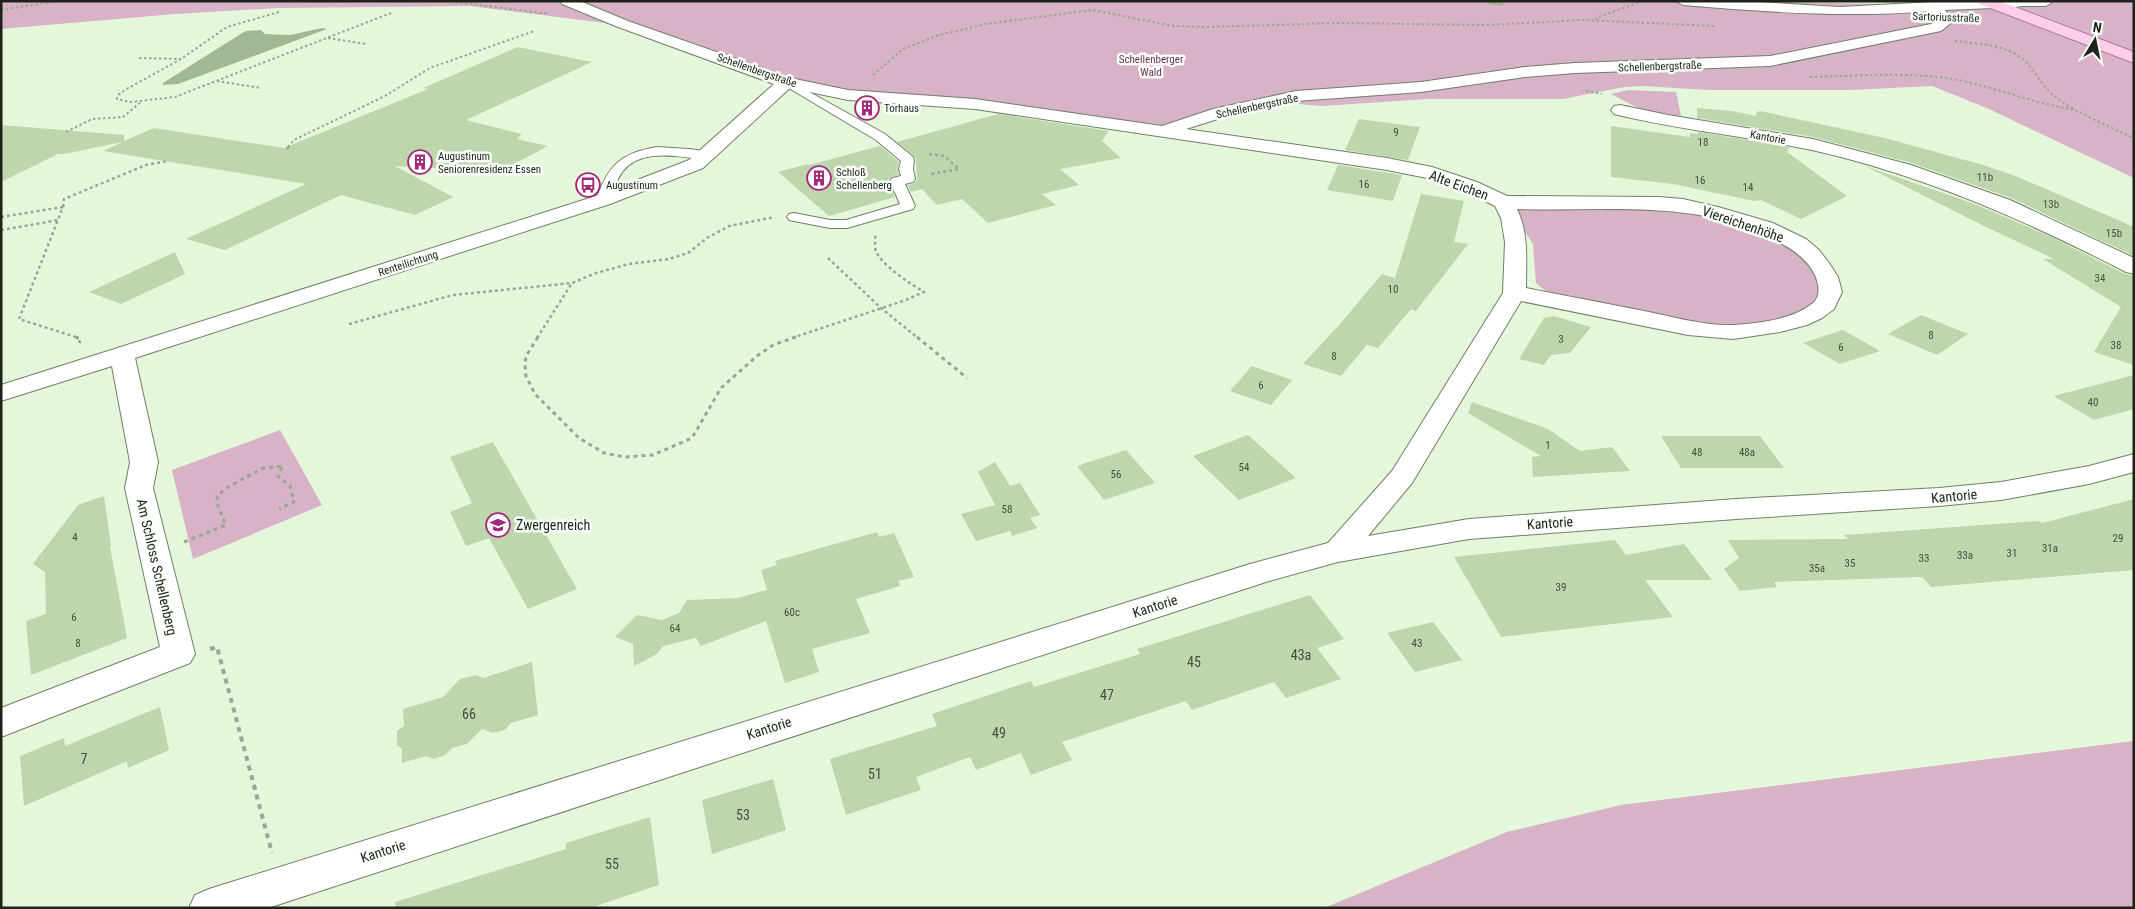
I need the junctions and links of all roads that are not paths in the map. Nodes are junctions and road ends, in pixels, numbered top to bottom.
1 (567, 1) edge
2 (1683, 1) edge
3 (1988, 2) edge
4 (2046, 3) dead end
5 (2020, 7) edge
6 (1939, 13) junction
7 (1969, 19) dead end
8 (1989, 19) dead end
9 (2134, 47) edge
10 (2134, 58) edge
11 (786, 82) junction
12 (1620, 110) road end
13 (1160, 131) junction
14 (707, 155) junction
15 (603, 200) junction
16 (1503, 202) junction
17 (794, 217) road end
18 (2134, 267) edge
19 (1514, 293) junction
20 (119, 355) junction
21 (1, 393) edge
22 (2134, 463) edge
23 (1338, 551) junction
24 (1, 723) edge
25 (209, 908) edge

1 - 11 street, Schellenbergstraße
2 - 6 street, Sartoriusstraße
3 - 5 main road
3 - 6 street, Sartoriusstraße
4 - 5 lane
5 - 8 street, Sartoriusstraße
5 - 9 main road
5 - 10 main road
6 - 7 street, Sartoriusstraße
6 - 13 street, Schellenbergstraße
11 - 13 street, Schellenbergstraße
11 - 14 street, Renteilichtung
11 - 17 lane
12 - 18 street, Kantorie
13 - 16 street, Alte Eichen
14 - 15 street, Renteilichtung
14 - 15 lane
15 - 20 street, Renteilichtung
16 - 19 street, Alte Eichen
16 - 19 street, Viereichenhöhe
19 - 23 street, Alte Eichen
20 - 21 street, Renteilichtung
20 - 24 street, Am Schloss Schellenberg
22 - 23 street, Kantorie
23 - 25 street, Kantorie

